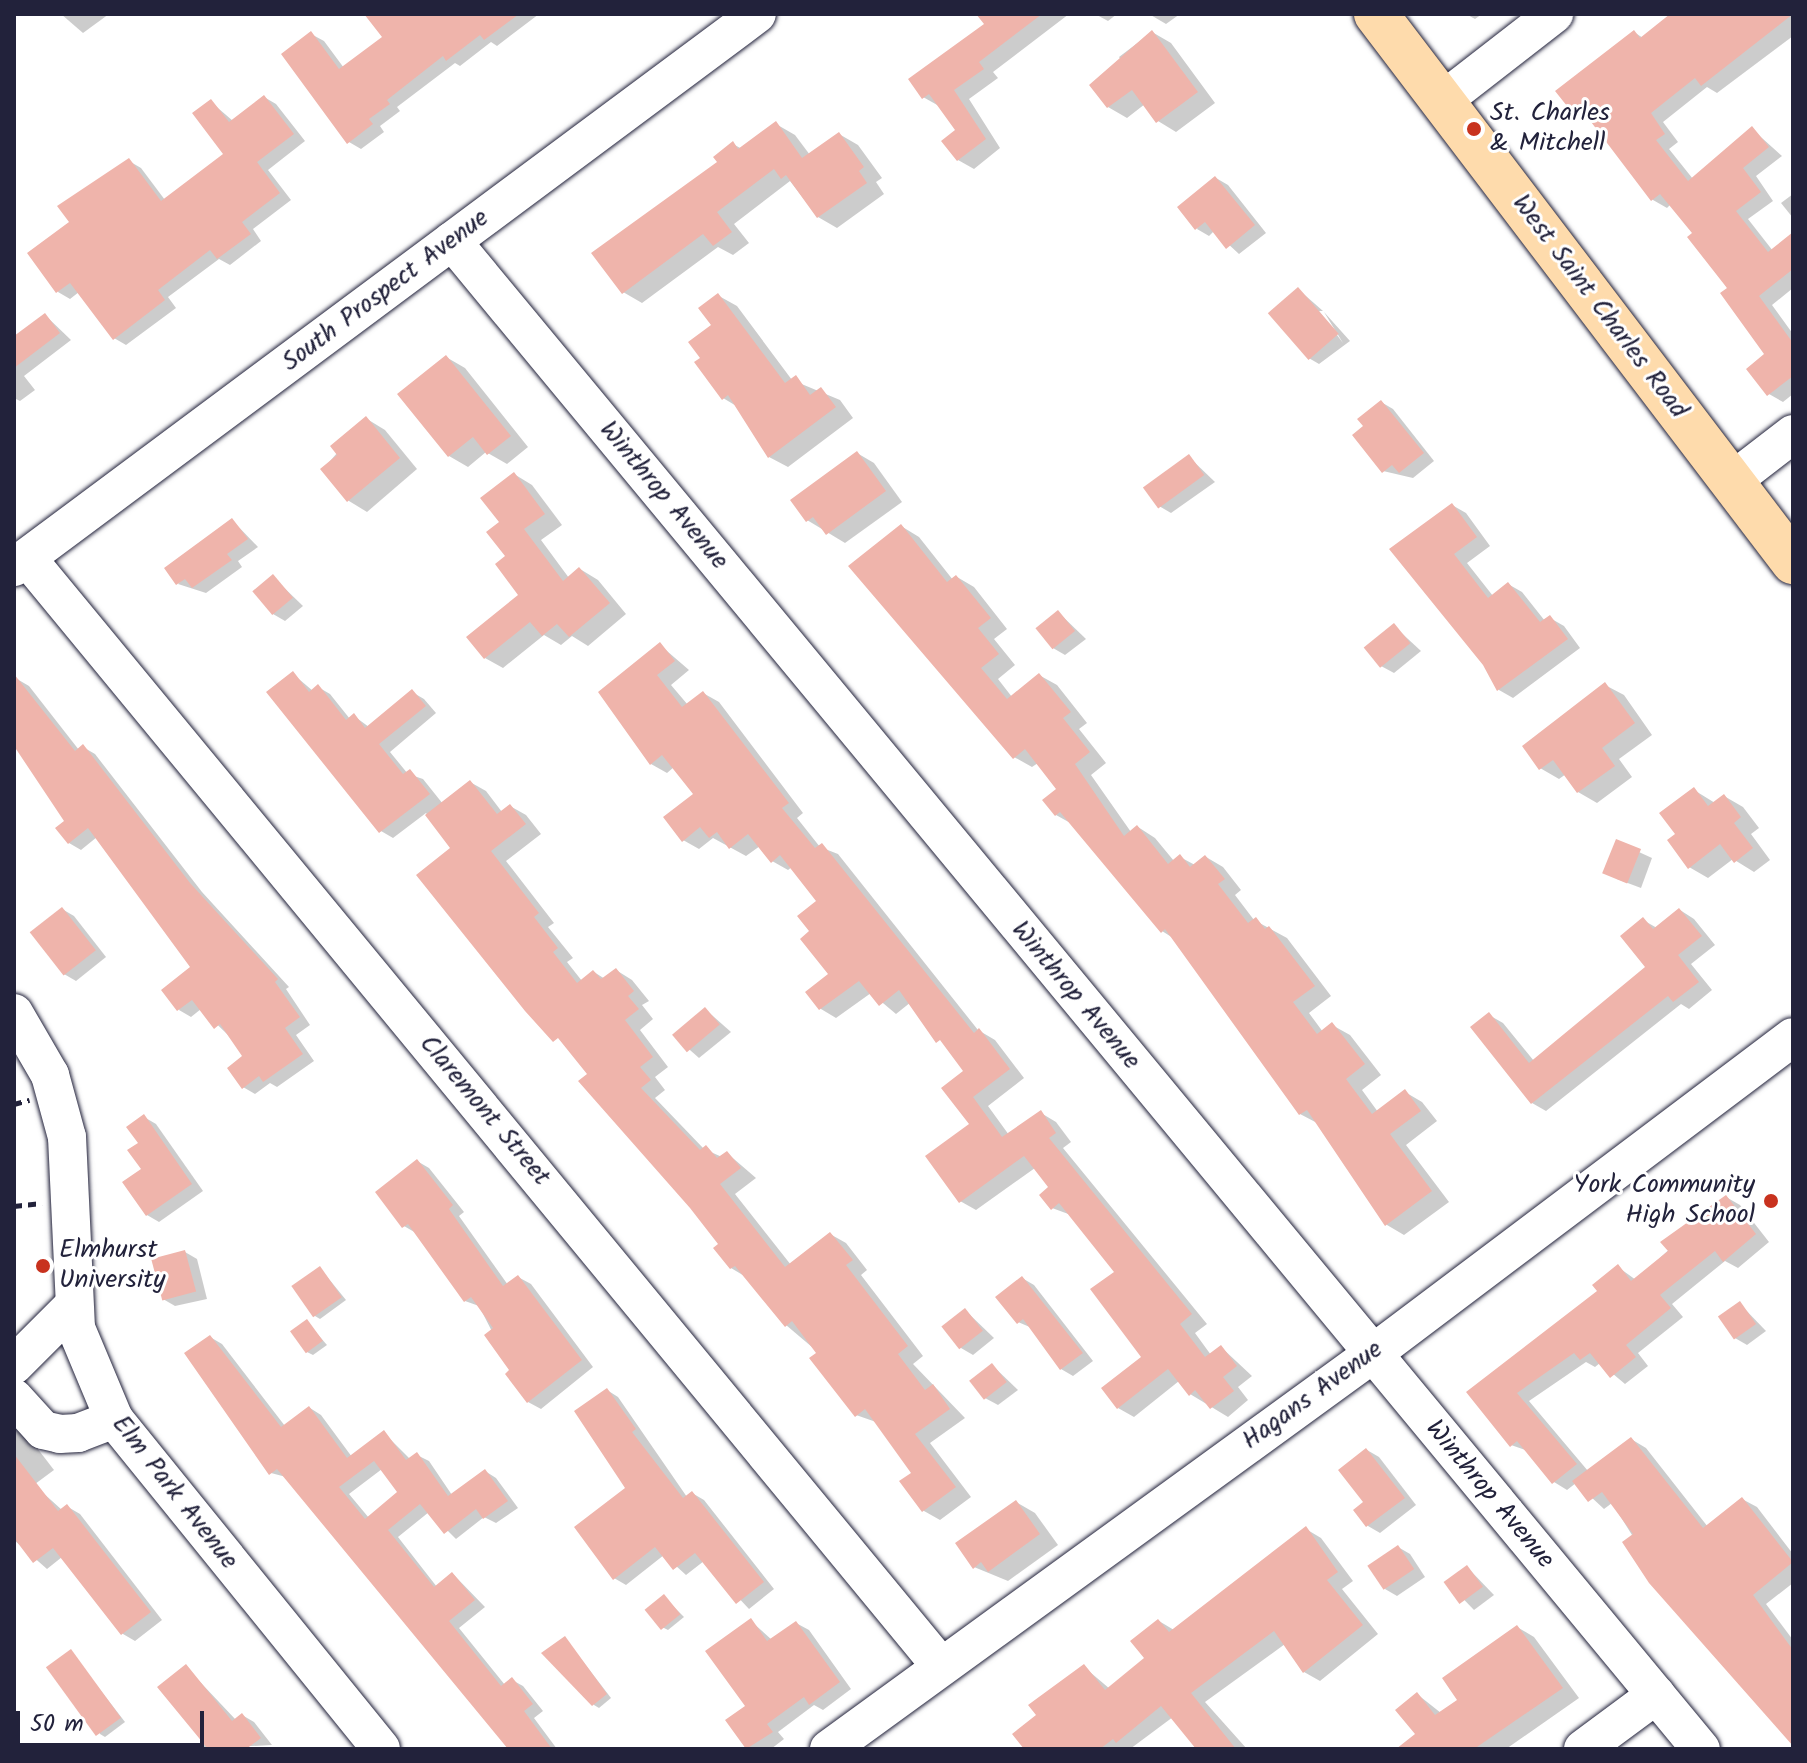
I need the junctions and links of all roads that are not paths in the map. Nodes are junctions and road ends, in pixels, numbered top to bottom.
1 (757, 14) edge
2 (1376, 14) edge
3 (1554, 14) edge
4 (1442, 101) junction
5 (452, 241) junction
6 (1793, 434) edge
7 (1732, 481) junction
8 (20, 562) edge
9 (1793, 562) edge
10 (14, 1013) edge
11 (1793, 1037) edge
12 (72, 1307) junction
13 (1371, 1355) junction
14 (14, 1365) edge
15 (14, 1398) edge
16 (114, 1419) junction
17 (940, 1665) junction
18 (1656, 1695) junction
19 (381, 1749) edge
20 (829, 1749) edge
21 (1583, 1749) edge
22 (1701, 1749) edge

1 - 5 street, South Prospect Avenue
2 - 4 main road, West Saint Charles Road
3 - 4 street
4 - 7 main road, West Saint Charles Road
5 - 8 street, South Prospect Avenue
5 - 13 street, Winthrop Avenue
6 - 7 street
7 - 9 main road, West Saint Charles Road
8 - 17 street, Claremont Street
10 - 12 street, Elm Park Avenue
11 - 13 street, Hagans Avenue
12 - 14 street
12 - 16 street, Elm Park Avenue
13 - 17 street, Hagans Avenue
13 - 18 street, Winthrop Avenue
15 - 16 street
16 - 19 street, Elm Park Avenue
17 - 20 street, Hagans Avenue
18 - 21 street
18 - 22 street, Winthrop Avenue

